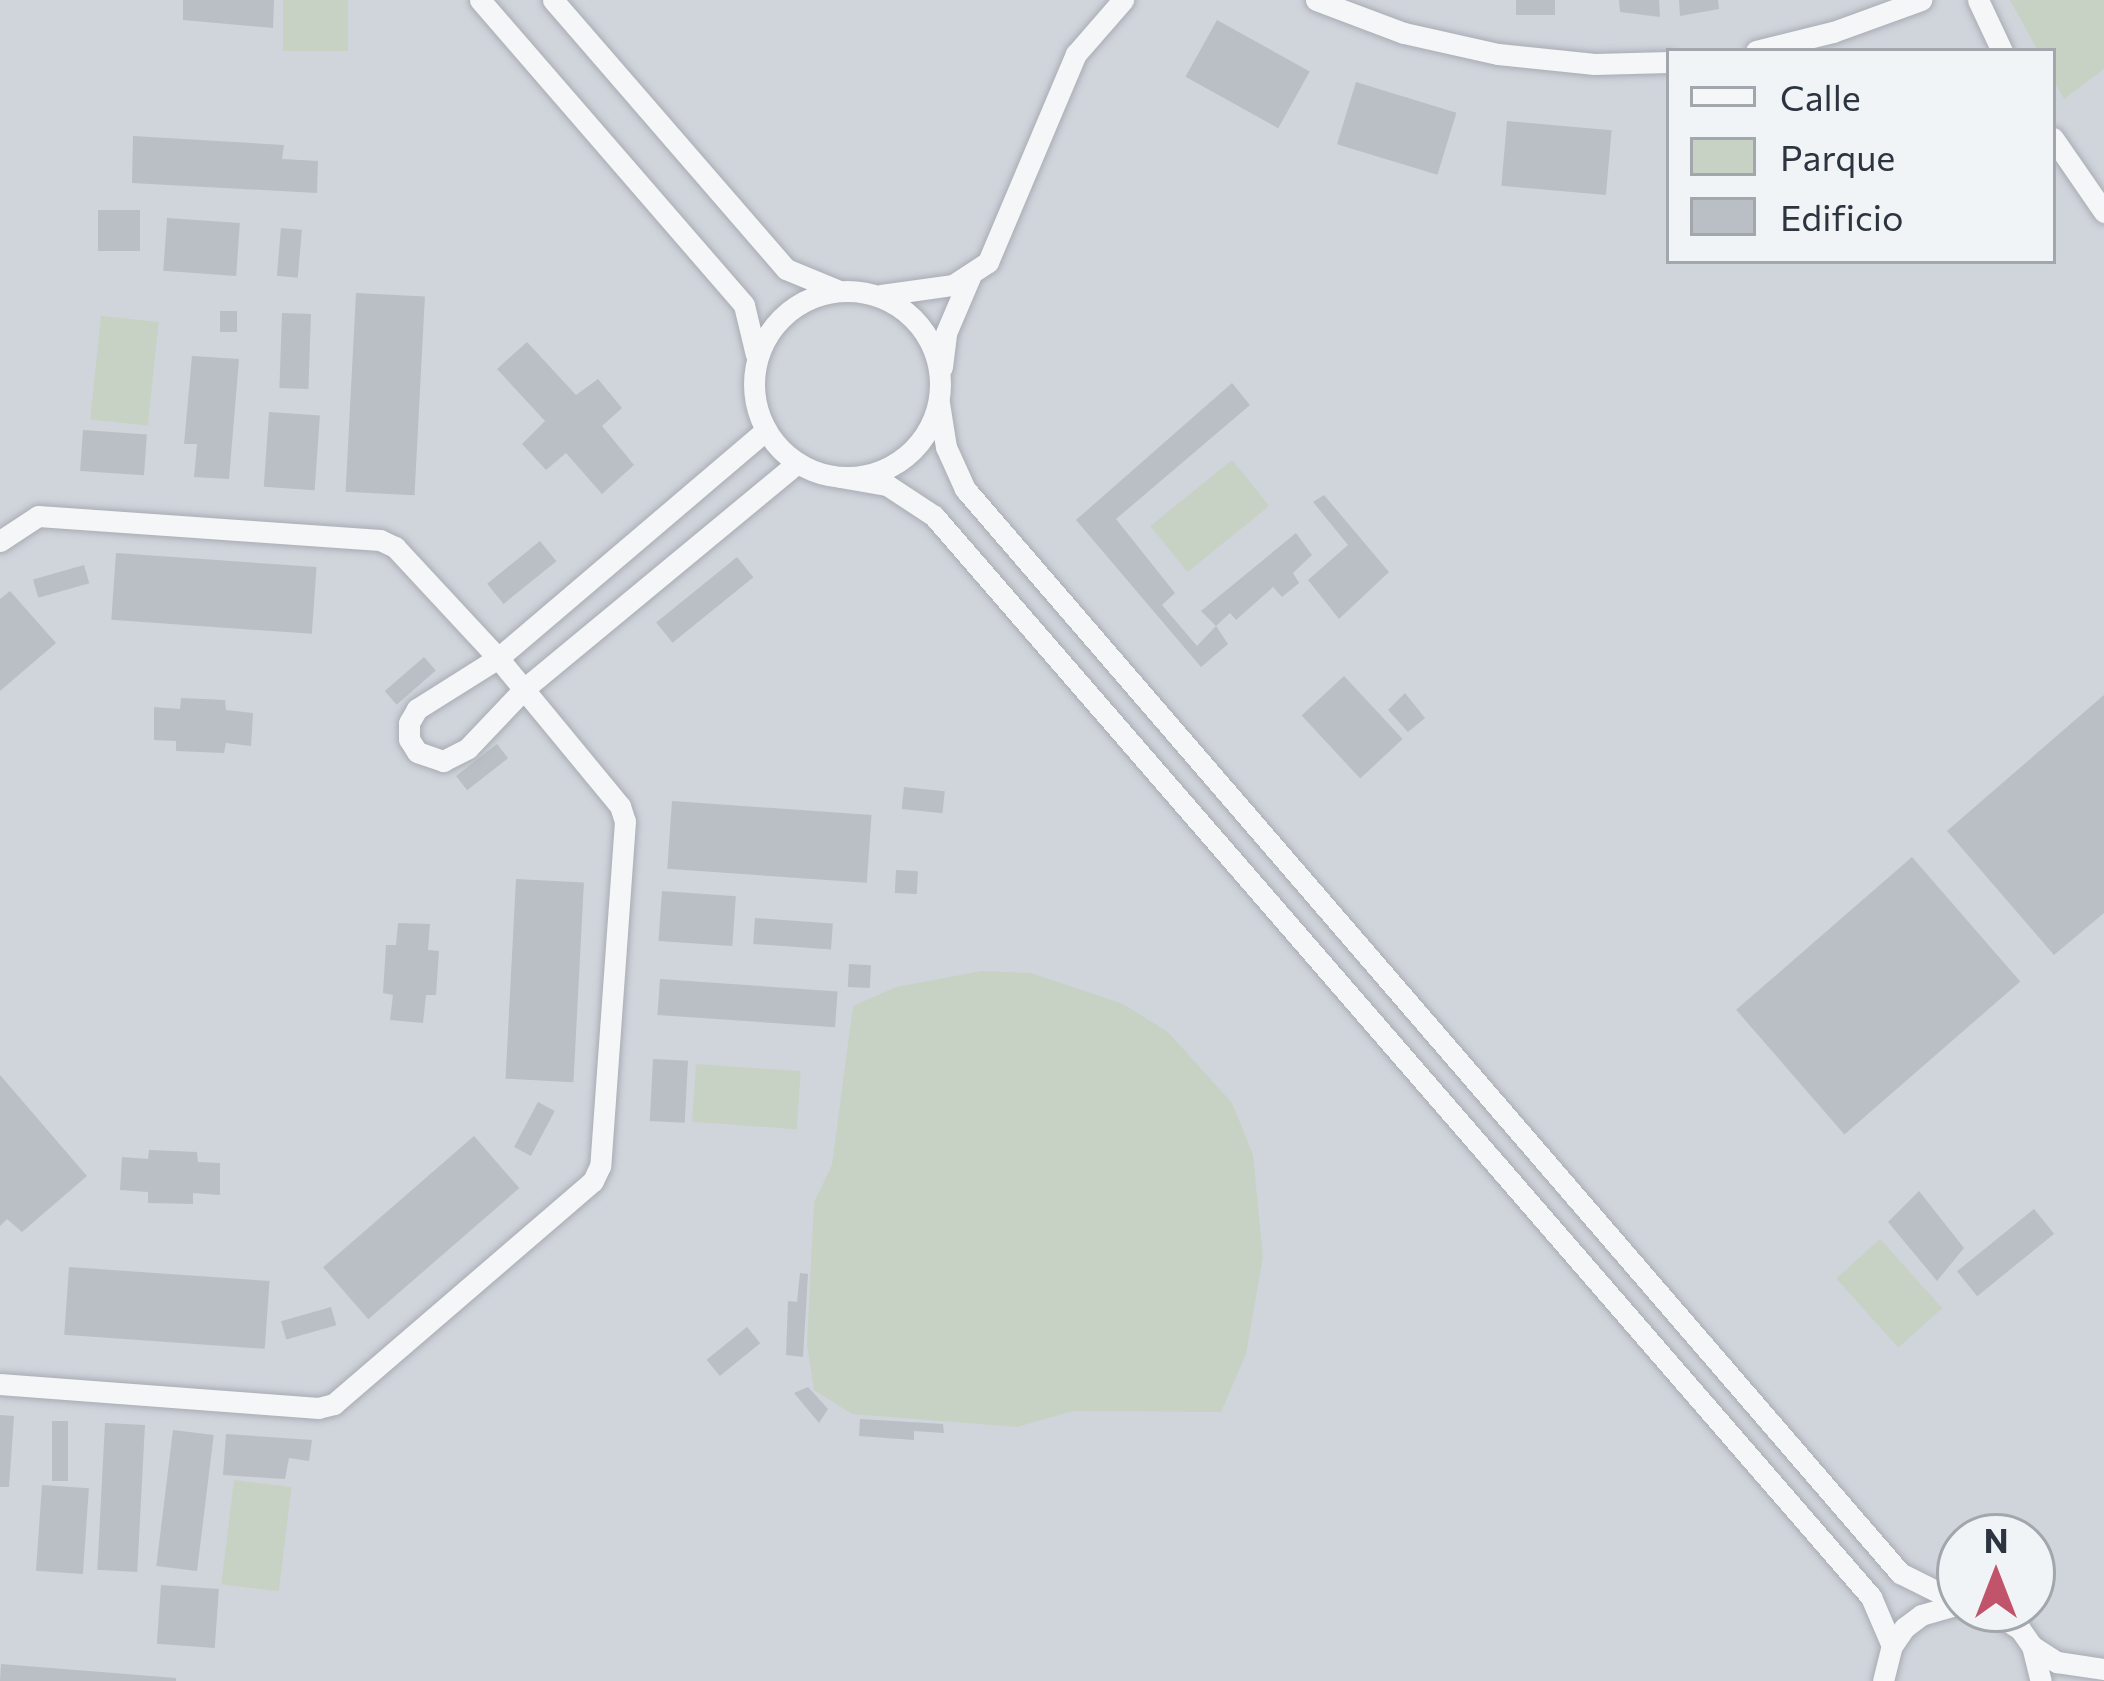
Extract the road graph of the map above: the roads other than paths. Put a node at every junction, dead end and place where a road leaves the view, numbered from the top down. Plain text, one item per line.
1 (480, 0) edge
2 (553, 0) edge
3 (1123, 0) edge
4 (1316, 0) edge
5 (1921, 0) edge
6 (1978, 0) edge
7 (1768, 48) edge
8 (2001, 48) edge
9 (1666, 62) edge
10 (2056, 142) edge
11 (2104, 212) edge
12 (970, 277) junction
13 (843, 291) junction
14 (868, 294) junction
15 (756, 363) junction
16 (940, 394) junction
17 (766, 430) junction
18 (796, 463) junction
19 (839, 477) junction
20 (0, 541) edge
21 (605, 572) junction
22 (629, 599) junction
23 (498, 658) junction
24 (524, 689) junction
25 (0, 1384) edge
26 (1936, 1591) edge
27 (1936, 1610) edge
28 (2023, 1633) edge
29 (1892, 1646) junction
30 (2032, 1646) junction
31 (2104, 1670) edge
32 (1883, 1681) edge
33 (2041, 1681) edge

1 - 15 street
2 - 13 street
3 - 12 street
4 - 9 street
5 - 7 street
6 - 8 street
10 - 11 street
12 - 14 street
12 - 16 street
13 - 14 street
13 - 15 street
14 - 16 street
15 - 17 street
16 - 19 street
16 - 26 street
17 - 18 street
17 - 21 street
18 - 19 street
18 - 22 street
19 - 29 street
20 - 23 street
21 - 22 street
21 - 23 street
22 - 24 street
23 - 24 street
23 - 24 street
24 - 25 street
27 - 29 street
28 - 30 street
29 - 32 street
30 - 31 street
30 - 33 street

